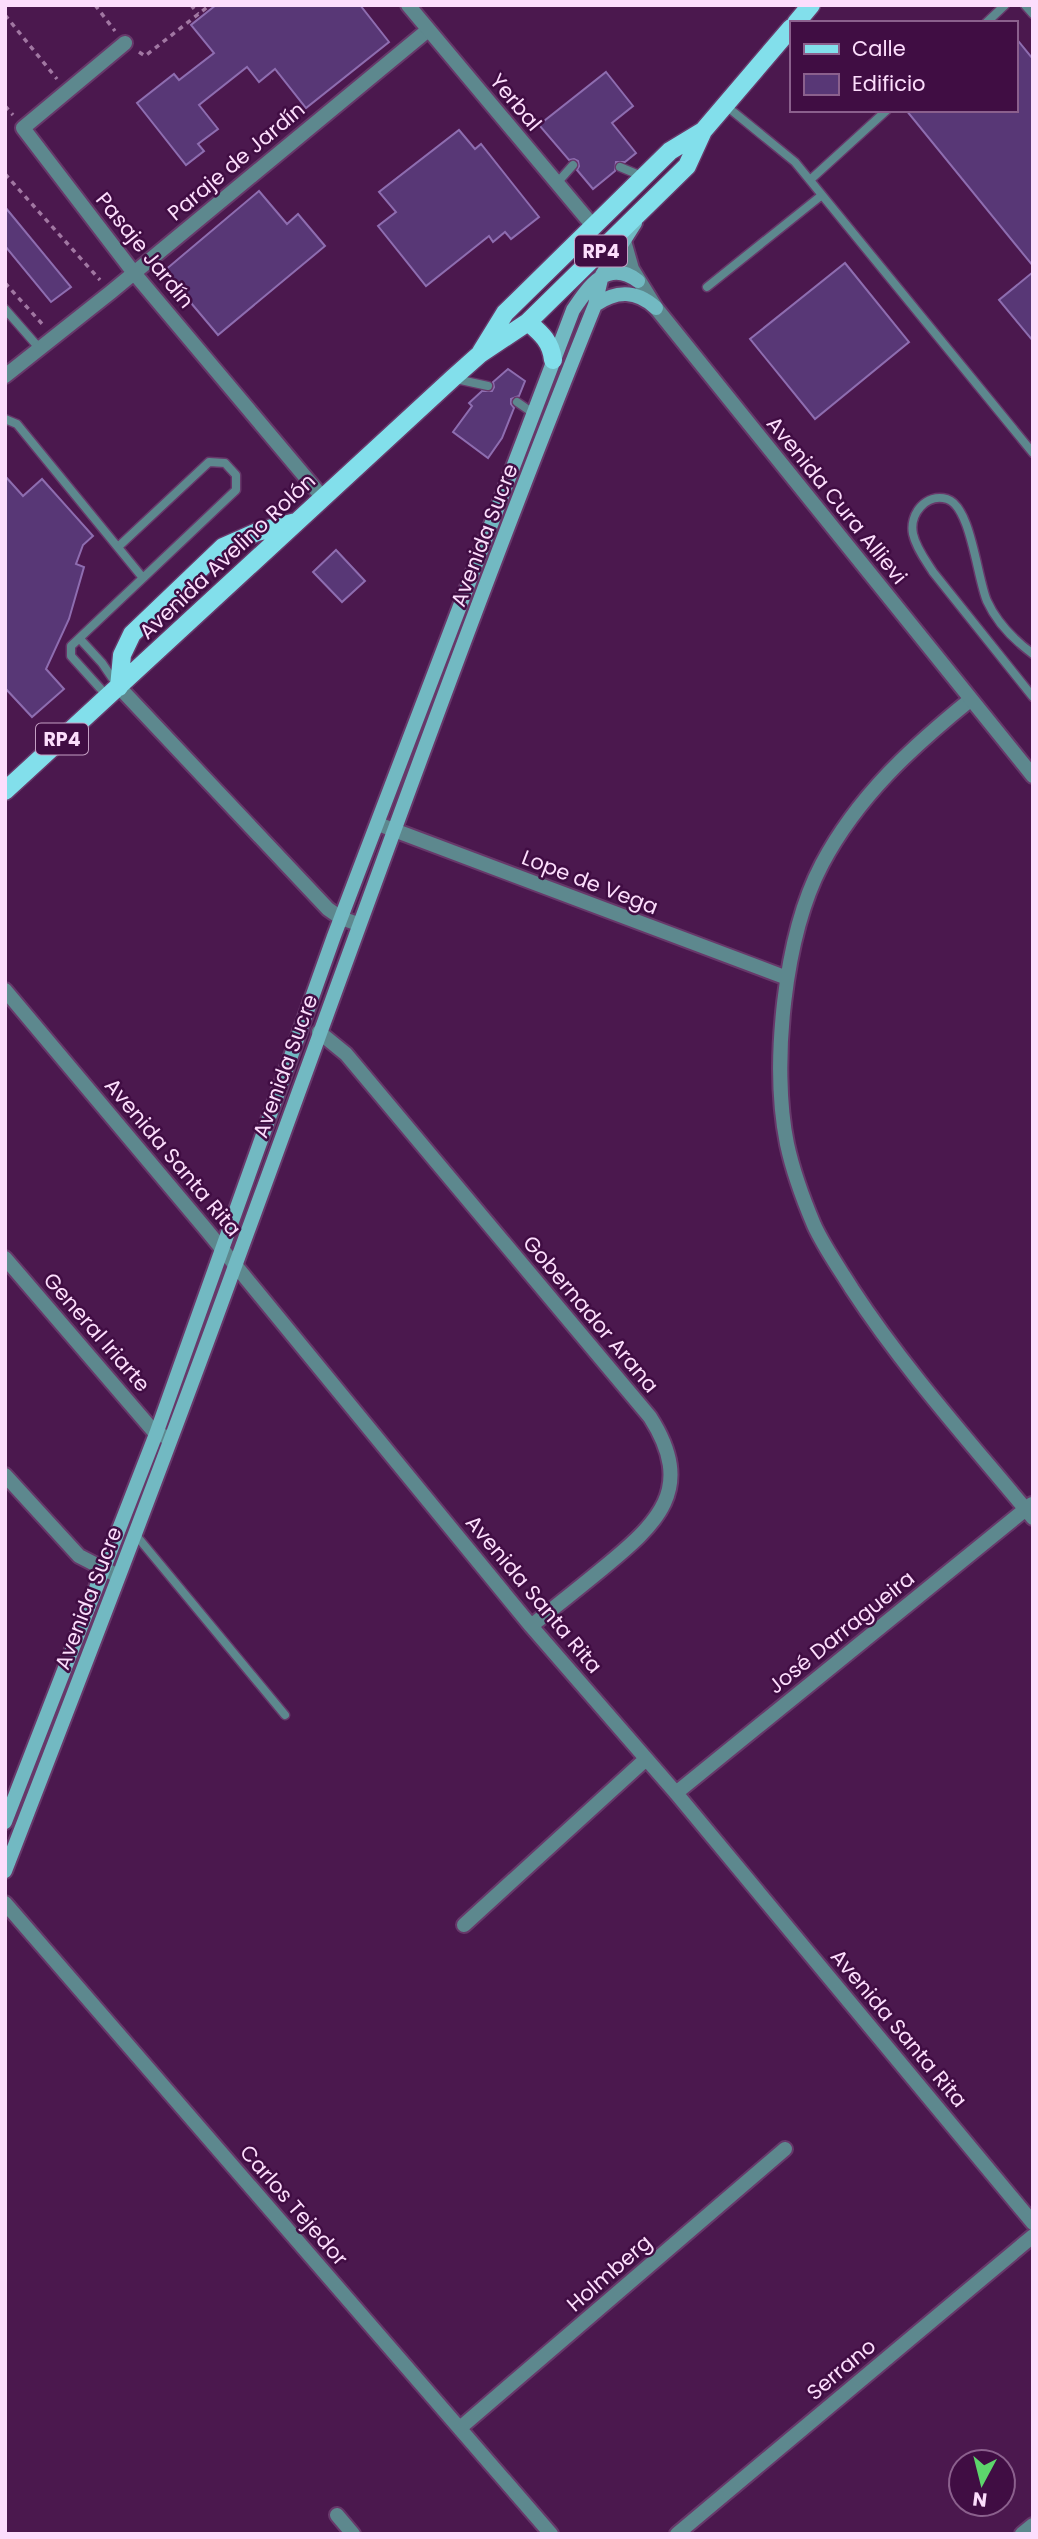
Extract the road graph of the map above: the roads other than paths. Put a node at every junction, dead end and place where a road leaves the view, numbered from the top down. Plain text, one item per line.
1 (408, 5) edge
2 (811, 5) edge
3 (1005, 5) edge
4 (1026, 5) edge
5 (1033, 15) edge
6 (798, 21) edge
7 (988, 21) edge
8 (790, 29) edge
9 (428, 30) junction
10 (125, 43) road end
11 (725, 105) junction
12 (885, 112) edge
13 (703, 131) junction
14 (573, 166) dead end
15 (620, 167) dead end
16 (644, 177) junction
17 (810, 180) junction
18 (557, 183) junction
19 (822, 195) junction
20 (641, 212) junction
21 (593, 226) junction
22 (624, 241) junction
23 (134, 273) junction
24 (602, 275) junction
25 (638, 281) junction
26 (707, 287) dead end
27 (595, 306) junction
28 (656, 308) junction
29 (5, 309) edge
30 (528, 322) junction
31 (40, 349) junction
32 (480, 354) junction
33 (553, 360) junction
34 (5, 376) edge
35 (453, 378) junction
36 (488, 386) dead end
37 (517, 402) dead end
38 (533, 413) junction
39 (5, 419) edge
40 (1033, 453) edge
41 (323, 498) junction
42 (296, 522) junction
43 (118, 547) junction
44 (143, 578) junction
45 (80, 639) junction
46 (1033, 654) edge
47 (114, 692) junction
48 (1033, 697) edge
49 (970, 700) junction
50 (1033, 776) edge
51 (8, 783) edge
52 (378, 824) junction
53 (394, 831) junction
54 (341, 918) junction
55 (358, 924) junction
56 (787, 978) junction
57 (5, 990) edge
58 (319, 1032) junction
59 (223, 1250) junction
60 (5, 1258) edge
61 (236, 1265) junction
62 (156, 1434) junction
63 (171, 1437) junction
64 (5, 1475) edge
65 (1030, 1510) edge
66 (135, 1534) junction
67 (103, 1570) junction
68 (120, 1577) junction
69 (531, 1626) junction
70 (285, 1714) dead end
71 (646, 1759) junction
72 (677, 1793) junction
73 (5, 1822) edge
74 (5, 1871) edge
75 (5, 1903) edge
76 (464, 1925) dead end
77 (785, 2149) dead end
78 (1033, 2223) edge
79 (1033, 2236) edge
80 (460, 2428) junction
81 (337, 2515) dead end
82 (1033, 2525) edge
83 (353, 2534) edge
84 (551, 2534) edge
85 (677, 2534) edge
86 (1022, 2534) edge

1 - 9 street, Yerbal
2 - 6 main road
3 - 7 lane
4 - 5 lane
8 - 11 main road, Avenida Avelino Rolón / RP4
9 - 18 street, Yerbal
9 - 23 street, Paraje de Jardín
10 - 23 street, Pasaje Jardín
11 - 13 main road, Avenida Avelino Rolón / RP4
11 - 17 lane
12 - 17 lane
13 - 16 main road, Avenida Avelino Rolón / RP4
13 - 20 main road, Avenida Avelino Rolón / RP4
14 - 18 lane
15 - 16 lane
16 - 21 main road, Avenida Avelino Rolón / RP4
17 - 19 lane
18 - 21 street, Yerbal
19 - 26 lane
19 - 40 lane
20 - 22 main road, Avenida Sucre
20 - 30 main road, Avenida Avelino Rolón / RP4
21 - 32 main road, Avenida Avelino Rolón / RP4
22 - 24 main road, Avenida Sucre
22 - 25 street, Avenida Cura Allievi
23 - 31 street, Paraje de Jardín
23 - 41 street, Pasaje Jardín
24 - 25 main road
24 - 27 main road, Avenida Sucre
24 - 33 main road, Avenida Sucre
25 - 28 street, Avenida Cura Allievi
27 - 28 main road
27 - 53 main road, Avenida Sucre
28 - 49 street, Avenida Cura Allievi
29 - 31 lane
30 - 32 main road, Avenida Avelino Rolón / RP4
30 - 33 main road
31 - 34 street, Paraje de Jardín
32 - 35 main road, Avenida Avelino Rolón / RP4
33 - 38 main road, Avenida Sucre
35 - 36 lane
35 - 41 main road, Avenida Avelino Rolón / RP4
37 - 38 lane
38 - 52 main road, Avenida Sucre
39 - 43 lane
41 - 42 main road, Avenida Avelino Rolón / RP4
42 - 47 main road, Avenida Avelino Rolón / RP4
42 - 47 main road
43 - 44 lane
43 - 44 lane
44 - 45 lane
45 - 47 lane
45 - 47 lane
46 - 48 lane
47 - 51 main road, Avenida Avelino Rolón / RP4
47 - 54 street
49 - 50 street, Avenida Cura Allievi
49 - 56 street
52 - 53 street, Lope de Vega
52 - 54 main road, Avenida Sucre
53 - 55 main road, Avenida Sucre
53 - 56 street, Lope de Vega
54 - 55 street
54 - 59 main road, Avenida Sucre
55 - 58 main road, Avenida Sucre
56 - 65 street
57 - 59 street, Avenida Santa Rita
58 - 61 main road, Avenida Sucre
58 - 69 street, Gobernador Arana
59 - 61 street, Avenida Santa Rita
59 - 62 main road, Avenida Sucre
60 - 62 street, General Iriarte
61 - 63 main road, Avenida Sucre
61 - 69 street, Avenida Santa Rita
62 - 63 street
62 - 67 main road, Avenida Sucre
63 - 66 main road, Avenida Sucre
64 - 67 street
65 - 72 street, José Darragueira
66 - 68 main road, Avenida Sucre
66 - 70 lane
67 - 68 street
67 - 73 main road, Avenida Sucre
68 - 74 main road, Avenida Sucre
69 - 71 street, Avenida Santa Rita
71 - 72 street, Avenida Santa Rita
71 - 76 street
72 - 78 street, Avenida Santa Rita
75 - 80 street, Carlos Tejedor
77 - 80 street, Holmberg
79 - 85 street, Serrano
80 - 84 street, Carlos Tejedor
81 - 83 street
82 - 86 street

